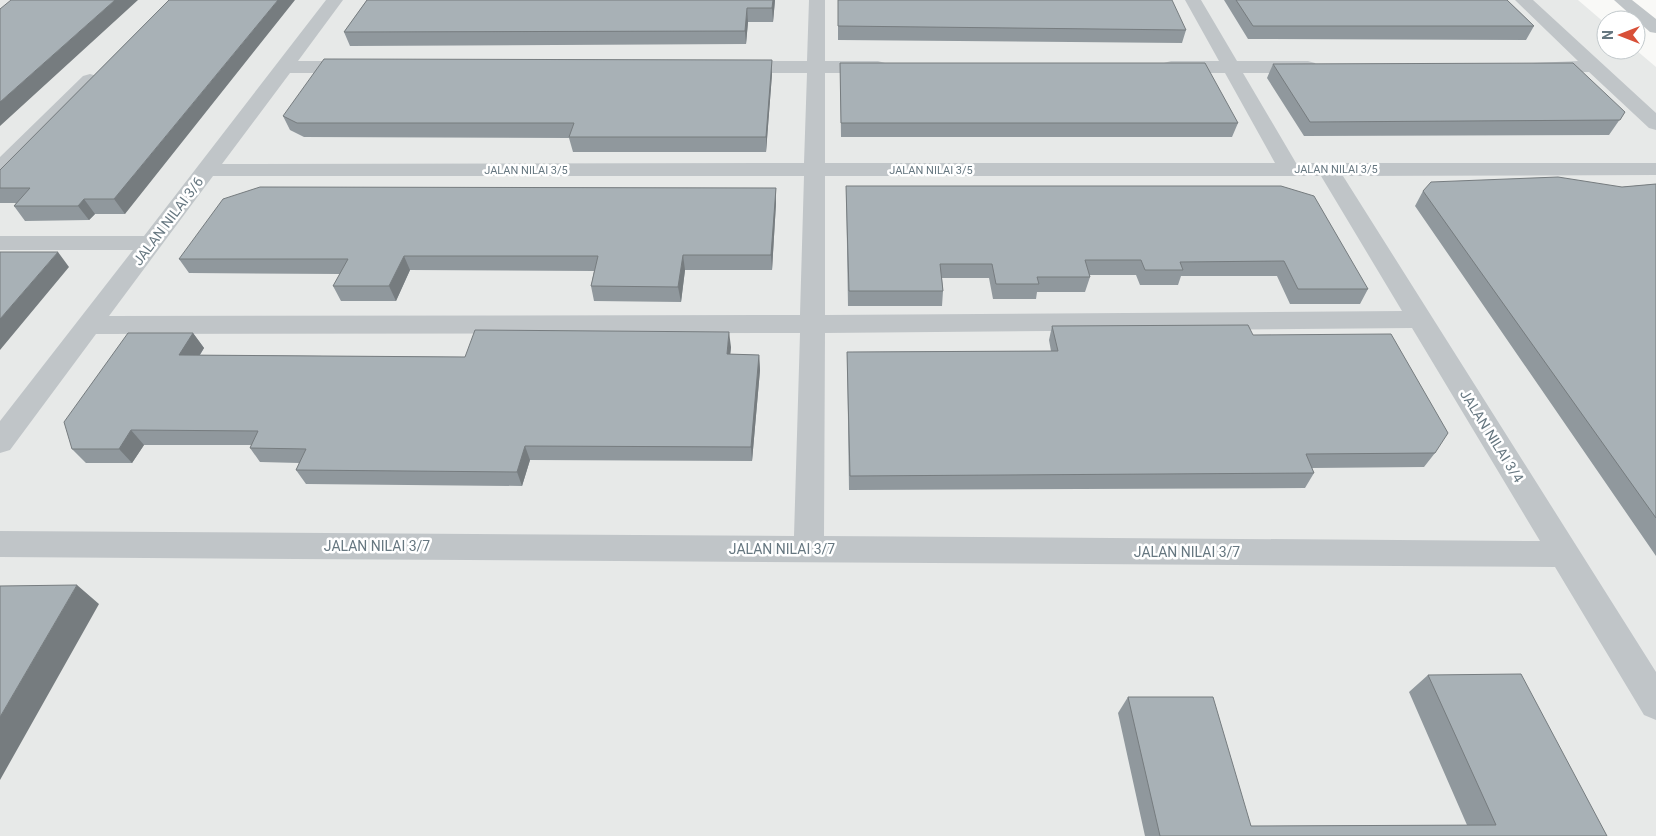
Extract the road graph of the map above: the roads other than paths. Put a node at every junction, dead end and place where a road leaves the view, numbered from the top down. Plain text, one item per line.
1 (336, 0) edge
2 (817, 0) edge
3 (1193, 0) edge
4 (1523, 0) edge
5 (1622, 0) edge
6 (1656, 28) edge
7 (1526, 66) edge
8 (1594, 66) junction
9 (284, 67) junction
10 (373, 67) edge
11 (717, 67) edge
12 (816, 67) junction
13 (895, 67) edge
14 (1152, 67) edge
15 (1231, 67) junction
16 (1329, 67) edge
17 (100, 70) edge
18 (1656, 124) edge
19 (0, 169) edge
20 (1289, 169) junction
21 (1328, 169) junction
22 (1656, 169) edge
23 (206, 170) junction
24 (814, 170) junction
25 (0, 243) edge
26 (151, 243) junction
27 (1420, 319) junction
28 (812, 324) junction
29 (89, 325) junction
30 (0, 442) edge
31 (0, 544) edge
32 (809, 549) junction
33 (1565, 554) junction
34 (1656, 703) edge

1 - 9 street, JALAN NILAI 3/6
2 - 12 street
3 - 15 street
4 - 8 street
5 - 6 street
7 - 8 street
8 - 18 street
9 - 10 street
9 - 23 street, JALAN NILAI 3/6
11 - 12 street
12 - 13 street
12 - 24 street
14 - 15 street
15 - 16 street
15 - 20 street
17 - 19 street
20 - 21 street, JALAN NILAI 3/5
20 - 24 street, JALAN NILAI 3/5
21 - 22 street, JALAN NILAI 3/5
21 - 27 street, JALAN NILAI 3/4
23 - 24 street, JALAN NILAI 3/5
23 - 26 street, JALAN NILAI 3/6
24 - 28 street
25 - 26 street
26 - 29 street, JALAN NILAI 3/6
27 - 28 street
27 - 33 street, JALAN NILAI 3/4
28 - 29 street
28 - 32 street
29 - 30 street, JALAN NILAI 3/6
31 - 32 street, JALAN NILAI 3/7
32 - 33 street, JALAN NILAI 3/7
33 - 34 street, JALAN NILAI 3/4

